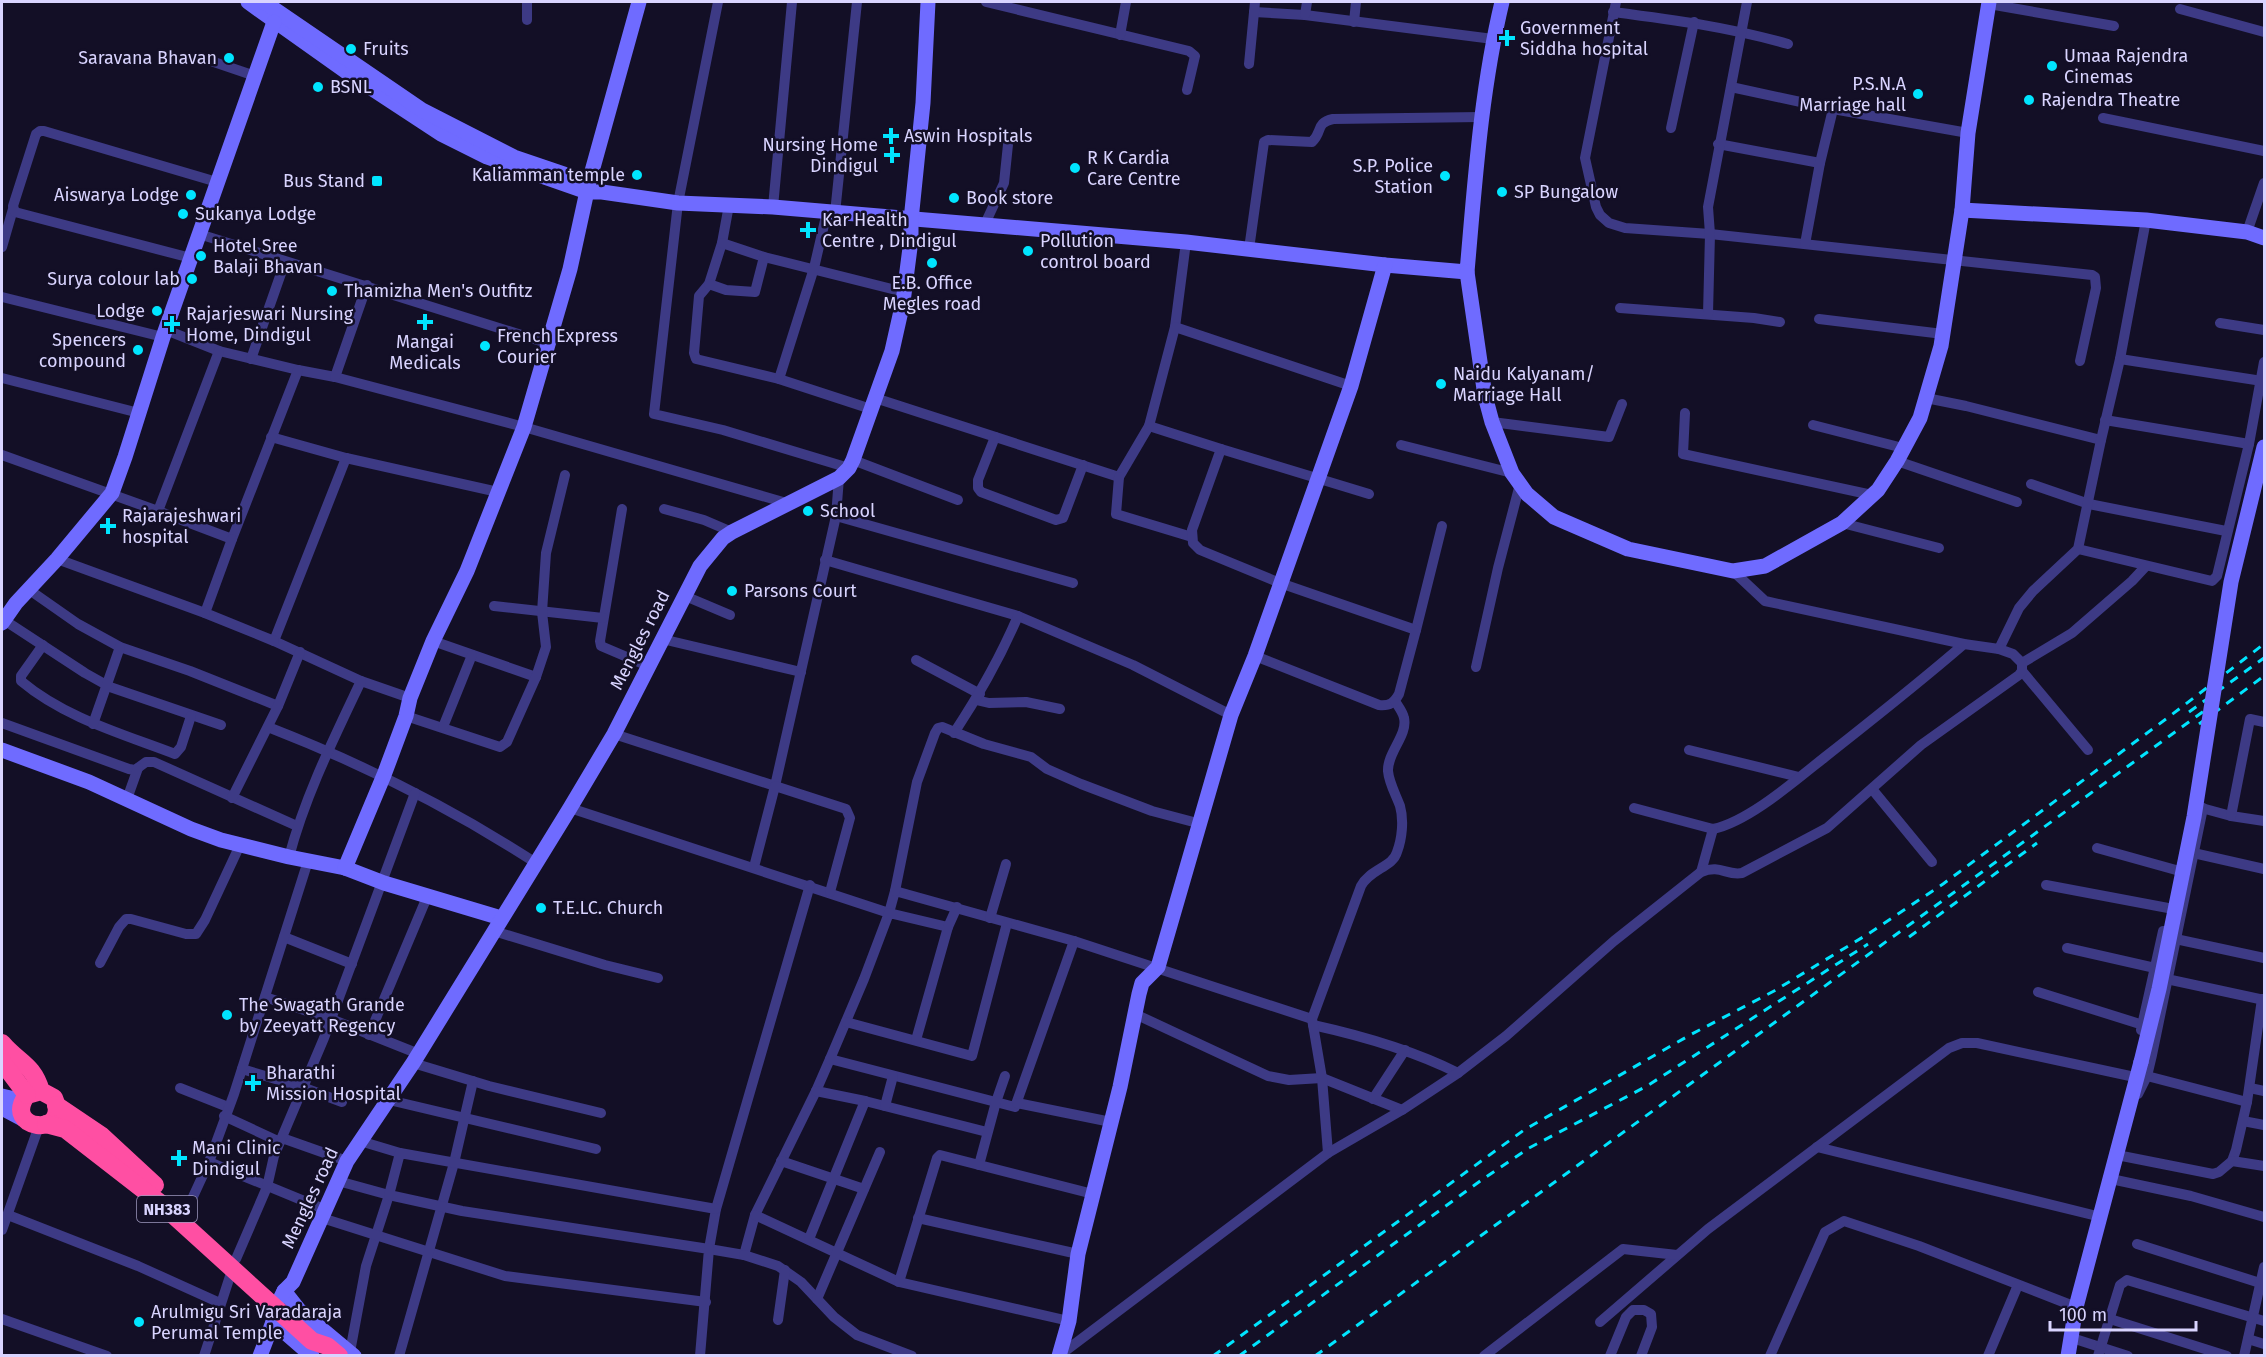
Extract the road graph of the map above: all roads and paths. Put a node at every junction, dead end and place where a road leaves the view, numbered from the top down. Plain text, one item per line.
1 (248, 2) edge
2 (263, 2) edge
3 (527, 2) edge
4 (639, 2) edge
5 (718, 2) edge
6 (792, 2) edge
7 (857, 2) edge
8 (928, 2) edge
9 (986, 2) edge
10 (1126, 2) edge
11 (1307, 2) edge
12 (1356, 2) edge
13 (1502, 2) edge
14 (1747, 2) edge
15 (1989, 3) edge
16 (1254, 7) edge
17 (1614, 7) edge
18 (2180, 9) dead end
19 (1305, 15) junction
20 (527, 20) dead end
21 (274, 22) junction
22 (1354, 22) junction
23 (1694, 22) junction
24 (2114, 26) dead end
25 (1740, 30) junction
26 (2265, 32) edge
27 (1120, 35) junction
28 (1493, 39) junction
29 (1788, 44) dead end
30 (208, 60) dead end
31 (1249, 64) dead end
32 (255, 76) junction
33 (1731, 87) junction
34 (1187, 90) dead end
35 (386, 92) junction
36 (1833, 110) junction
37 (1481, 117) junction
38 (2103, 118) dead end
39 (1671, 128) dead end
40 (1968, 133) junction
41 (1009, 135) dead end
42 (1718, 144) junction
43 (2265, 151) edge
44 (1820, 163) junction
45 (217, 182) junction
46 (2265, 183) edge
47 (593, 188) junction
48 (678, 203) junction
49 (729, 206) junction
50 (773, 207) junction
51 (13, 209) junction
52 (1962, 210) junction
53 (831, 213) junction
54 (911, 220) junction
55 (2146, 220) junction
56 (984, 226) junction
57 (2247, 232) junction
58 (199, 234) junction
59 (1710, 234) junction
60 (2265, 238) edge
61 (1186, 242) junction
62 (722, 243) junction
63 (1805, 244) junction
64 (2, 247) edge
65 (1249, 249) junction
66 (764, 257) junction
67 (191, 258) junction
68 (1954, 260) junction
69 (285, 262) junction
70 (1384, 265) junction
71 (814, 268) junction
72 (1467, 272) junction
73 (709, 284) junction
74 (367, 285) junction
75 (904, 292) junction
76 (2, 297) edge
77 (1620, 308) dead end
78 (1708, 314) junction
79 (1819, 320) dead end
80 (1780, 322) dead end
81 (2220, 323) dead end
82 (1174, 327) junction
83 (2265, 330) edge
84 (165, 333) junction
85 (1943, 334) junction
86 (550, 344) junction
87 (219, 351) junction
88 (251, 359) junction
89 (2120, 359) junction
90 (2080, 361) dead end
91 (2265, 362) edge
92 (298, 370) junction
93 (335, 376) junction
94 (2, 378) edge
95 (779, 379) junction
96 (2262, 381) junction
97 (1351, 386) junction
98 (1926, 398) junction
99 (873, 403) junction
100 (1622, 404) dead end
101 (140, 413) junction
102 (1685, 413) dead end
103 (2105, 420) junction
104 (1491, 422) junction
105 (1813, 425) dead end
106 (1149, 426) junction
107 (524, 427) junction
108 (271, 437) junction
109 (995, 437) junction
110 (2101, 440) junction
111 (2249, 444) junction
112 (1401, 445) dead end
113 (2265, 447) edge
114 (1221, 450) junction
115 (2, 455) edge
116 (1900, 455) junction
117 (346, 458) junction
118 (1083, 465) junction
119 (847, 469) junction
120 (565, 475) dead end
121 (1119, 477) junction
122 (1516, 479) junction
123 (1318, 480) junction
124 (2031, 484) dead end
125 (498, 492) junction
126 (112, 493) junction
127 (1369, 494) dead end
128 (1872, 495) junction
129 (958, 500) dead end
130 (2017, 502) dead end
131 (790, 504) junction
132 (2089, 504) junction
133 (664, 508) dead end
134 (622, 509) dead end
135 (158, 511) junction
136 (836, 516) junction
137 (1842, 523) junction
138 (1442, 526) dead end
139 (2226, 531) junction
140 (732, 532) junction
141 (1192, 537) junction
142 (232, 539) junction
143 (1940, 548) dead end
144 (2078, 549) junction
145 (57, 559) junction
146 (825, 560) junction
147 (2146, 566) junction
148 (1733, 571) junction
149 (1073, 583) dead end
150 (1280, 583) junction
151 (28, 589) junction
152 (685, 596) junction
153 (495, 606) dead end
154 (542, 612) junction
155 (205, 613) junction
156 (730, 615) dead end
157 (1018, 616) junction
158 (603, 618) junction
159 (3, 622) edge
160 (1416, 630) junction
161 (662, 639) junction
162 (274, 641) junction
163 (433, 641) junction
164 (1964, 644) junction
165 (43, 645) junction
166 (120, 647) junction
167 (1999, 649) junction
168 (300, 652) junction
169 (472, 655) junction
170 (1255, 656) junction
171 (916, 660) dead end
172 (648, 666) junction
173 (1476, 667) dead end
174 (2022, 667) junction
175 (801, 672) junction
176 (536, 677) junction
177 (361, 681) junction
178 (108, 685) junction
179 (978, 697) junction
180 (410, 698) junction
181 (1395, 701) junction
182 (278, 706) junction
183 (1060, 709) dead end
184 (1231, 715) junction
185 (191, 716) junction
186 (406, 716) junction
187 (2265, 722) edge
188 (2, 723) edge
189 (93, 724) junction
190 (221, 725) dead end
191 (268, 727) junction
192 (443, 727) junction
193 (954, 733) junction
194 (614, 734) junction
195 (2, 750) edge
196 (329, 750) junction
197 (1689, 750) dead end
198 (2088, 750) dead end
199 (2199, 757) dead end
200 (138, 768) junction
201 (384, 775) junction
202 (1799, 777) junction
203 (775, 786) junction
204 (1872, 789) junction
205 (415, 793) junction
206 (232, 798) junction
207 (127, 799) junction
208 (2192, 805) junction
209 (570, 808) junction
210 (1634, 808) dead end
211 (2203, 808) junction
212 (2231, 816) junction
213 (2264, 818) edge
214 (1201, 824) junction
215 (297, 826) junction
216 (1713, 829) junction
217 (240, 844) junction
218 (2097, 848) dead end
219 (2180, 850) junction
220 (2195, 853) junction
221 (289, 857) junction
222 (308, 861) junction
223 (1932, 862) dead end
224 (536, 863) junction
225 (1006, 864) dead end
226 (754, 867) junction
227 (345, 868) junction
228 (2265, 869) edge
229 (2176, 870) junction
230 (1701, 872) junction
231 (384, 883) junction
232 (810, 885) junction
233 (2046, 885) dead end
234 (895, 891) junction
235 (830, 892) junction
236 (428, 897) junction
237 (957, 907) junction
238 (2168, 908) junction
239 (890, 913) junction
240 (990, 918) junction
241 (1007, 923) junction
242 (497, 924) junction
243 (948, 927) junction
244 (2162, 936) junction
245 (284, 937) junction
246 (2177, 939) junction
247 (1074, 941) junction
248 (2067, 948) dead end
249 (2265, 958) edge
250 (100, 963) dead end
251 (352, 963) junction
252 (1158, 967) junction
253 (2154, 972) junction
254 (658, 978) dead end
255 (2169, 980) junction
256 (2038, 992) dead end
257 (265, 997) junction
258 (2263, 999) edge
259 (1135, 1014) junction
260 (331, 1019) junction
261 (846, 1022) junction
262 (1313, 1022) junction
263 (2143, 1025) junction
264 (369, 1035) junction
265 (916, 1040) junction
266 (2, 1043) edge
267 (1405, 1050) junction
268 (416, 1059) junction
269 (830, 1059) junction
270 (2, 1062) edge
271 (242, 1069) junction
272 (2144, 1069) junction
273 (1458, 1074) junction
274 (893, 1076) junction
275 (1005, 1076) dead end
276 (2130, 1076) junction
277 (1322, 1078) junction
278 (473, 1081) junction
279 (302, 1087) junction
280 (180, 1088) dead end
281 (2250, 1088) junction
282 (816, 1090) junction
283 (2265, 1091) edge
284 (2, 1096) edge
285 (31, 1096) junction
286 (1373, 1099) junction
287 (389, 1100) junction
288 (865, 1101) junction
289 (342, 1102) dead end
290 (996, 1102) junction
291 (2247, 1102) junction
292 (1017, 1103) junction
293 (56, 1105) junction
294 (885, 1106) junction
295 (2, 1108) edge
296 (1402, 1110) junction
297 (226, 1112) junction
298 (601, 1113) dead end
299 (2128, 1116) junction
300 (465, 1118) junction
301 (2243, 1121) junction
302 (1111, 1122) junction
303 (38, 1124) junction
304 (2265, 1125) edge
305 (987, 1132) junction
306 (281, 1140) junction
307 (360, 1141) junction
308 (1816, 1147) junction
309 (596, 1149) dead end
310 (880, 1152) dead end
311 (400, 1153) junction
312 (1328, 1153) junction
313 (2117, 1155) junction
314 (347, 1161) junction
315 (781, 1161) junction
316 (2232, 1161) junction
317 (209, 1162) junction
318 (454, 1163) junction
319 (979, 1165) junction
320 (2265, 1166) edge
321 (834, 1178) junction
322 (2111, 1179) junction
323 (338, 1181) junction
324 (267, 1187) junction
325 (864, 1189) junction
326 (1093, 1194) junction
327 (389, 1195) junction
328 (441, 1206) junction
329 (716, 1209) junction
330 (186, 1212) junction
331 (324, 1214) junction
332 (8, 1215) junction
333 (755, 1215) junction
334 (2101, 1217) junction
335 (2265, 1217) edge
336 (918, 1218) junction
337 (2, 1230) edge
338 (374, 1236) junction
339 (809, 1239) junction
340 (2137, 1244) dead end
341 (709, 1249) junction
342 (838, 1252) junction
343 (429, 1253) junction
344 (1078, 1254) junction
345 (744, 1255) junction
346 (1677, 1255) junction
347 (234, 1264) junction
348 (2265, 1267) edge
349 (784, 1270) junction
350 (899, 1282) junction
351 (2260, 1283) junction
352 (2018, 1285) junction
353 (817, 1299) junction
354 (706, 1302) junction
355 (220, 1303) junction
356 (2260, 1303) edge
357 (279, 1305) junction
358 (2076, 1307) junction
359 (2, 1319) edge
360 (2110, 1319) junction
361 (2259, 1319) edge
362 (778, 1320) dead end
363 (1069, 1321) junction
364 (1600, 1322) dead end
365 (2072, 1338) junction
366 (2248, 1339) junction
367 (2265, 1344) edge
368 (2100, 1351) edge
369 (336, 1353) edge
370 (107, 1356) edge
371 (204, 1356) edge
372 (260, 1356) edge
373 (399, 1356) edge
374 (700, 1356) edge
375 (912, 1356) edge
376 (1059, 1356) edge
377 (1484, 1356) edge
378 (1610, 1356) edge
379 (1641, 1356) edge
380 (1770, 1356) edge
381 (1988, 1356) edge
382 (2068, 1356) edge
383 (2128, 1356) edge
384 (2227, 1356) edge
385 (2244, 1356) edge

1 - 21 street
2 - 35 street
3 - 20 street
4 - 47 street
5 - 48 street
6 - 50 street
7 - 53 street
8 - 54 street
9 - 27 street
10 - 27 street
11 - 19 street
12 - 22 street
13 - 28 street
14 - 25 street
15 - 24 street
15 - 40 street
16 - 19 street
16 - 31 street
17 - 23 street
17 - 59 street
18 - 26 street
19 - 22 street
21 - 32 street
21 - 35 street
22 - 28 street
23 - 25 street
23 - 39 street
25 - 29 street
25 - 33 street
27 - 34 street
28 - 37 street
30 - 32 street
32 - 45 street
33 - 36 street
33 - 42 street
35 - 47 street
36 - 40 street
36 - 44 street
37 - 65 street
37 - 72 street
38 - 43 street
40 - 52 street
41 - 56 street
42 - 44 street
42 - 59 street
44 - 63 street
45 - 51 street
45 - 58 street
46 - 57 street
47 - 48 street
47 - 86 street
48 - 49 street
48 - 119 street
49 - 50 street
49 - 62 street
50 - 53 street
51 - 64 street
51 - 67 street
52 - 55 street
52 - 68 street
53 - 54 street
53 - 71 street
54 - 56 street
54 - 75 street
55 - 57 street
55 - 89 street
56 - 61 street
57 - 60 street
58 - 67 street
58 - 69 street
59 - 63 street
59 - 78 street
61 - 65 street
61 - 82 street
62 - 66 street
62 - 73 street
63 - 68 street
65 - 70 street
66 - 71 street
66 - 73 street
67 - 84 street
68 - 85 street
68 - 90 street
69 - 74 street
69 - 88 street
70 - 72 street
70 - 97 street
71 - 75 street
71 - 95 street
72 - 104 street
73 - 95 street
74 - 86 street
74 - 93 street
75 - 99 street
76 - 84 street
77 - 78 street
78 - 80 street
79 - 85 street
81 - 83 street
82 - 97 street
82 - 106 street
84 - 87 street
84 - 101 street
85 - 98 street
86 - 107 street
87 - 88 street
87 - 135 street
88 - 92 street
89 - 96 street
89 - 103 street
91 - 96 street
92 - 93 street
92 - 108 street
93 - 107 street
94 - 101 street
95 - 99 street
96 - 111 street
97 - 123 street
98 - 110 street
98 - 116 street
99 - 109 street
99 - 119 street
100 - 104 street
101 - 126 street
102 - 128 street
103 - 110 street
103 - 111 street
104 - 122 street
105 - 116 street
106 - 114 street
106 - 121 street
107 - 125 street
107 - 131 street
108 - 117 street
108 - 142 street
109 - 118 street
109 - 118 street
110 - 132 street
111 - 139 street
112 - 122 street
113 - 272 street, bridge
114 - 123 street
114 - 141 street
115 - 126 street
116 - 128 street
116 - 130 street
117 - 125 street
117 - 162 street
118 - 121 street
119 - 129 street
119 - 131 street, Mengles road
119 - 136 street
120 - 154 street
121 - 141 street
122 - 148 street
122 - 173 street
123 - 127 street
123 - 150 street
124 - 132 street
125 - 163 street
126 - 135 street
126 - 145 street
128 - 137 street
131 - 140 street, Mengles road
132 - 139 street
132 - 144 street
133 - 140 street
134 - 158 street
135 - 142 street
136 - 146 street
136 - 149 street
137 - 143 street
137 - 148 street
138 - 160 street
139 - 147 street
140 - 152 street, Mengles road
141 - 150 street
142 - 155 street
144 - 147 street
144 - 167 street
145 - 151 street
145 - 155 street
146 - 157 street
146 - 175 street
147 - 174 street
148 - 164 street
150 - 160 street
150 - 170 street
151 - 159 street
151 - 166 street
152 - 156 street
152 - 161 street, Mengles road
153 - 154 street
154 - 158 street
154 - 176 street
155 - 162 street
157 - 179 street
157 - 184 street
158 - 172 street
159 - 165 street
160 - 181 street
161 - 172 street, Mengles road
161 - 175 street
162 - 168 street
163 - 169 street
163 - 180 street
164 - 167 street
164 - 202 street
165 - 178 street
165 - 189 street
166 - 178 street
166 - 182 street
167 - 174 street
168 - 177 street
168 - 182 street
169 - 176 street
169 - 192 street
170 - 181 street
170 - 184 street
171 - 179 street
172 - 194 street, Mengles road
174 - 198 street
174 - 204 street
175 - 203 street
176 - 192 street
177 - 180 street
177 - 196 street
178 - 185 street
178 - 189 street
179 - 183 street
179 - 193 street
180 - 186 street
181 - 262 street
182 - 191 street
184 - 214 street
185 - 189 street
185 - 190 street
186 - 192 street
186 - 201 street
187 - 212 street
188 - 200 street
191 - 196 street
191 - 206 street
193 - 214 street
193 - 234 street
194 - 203 street
194 - 209 street, Mengles road
195 - 207 street
196 - 201 street
196 - 215 street
197 - 202 street
199 - 208 street
200 - 206 street
200 - 207 street
201 - 205 street
201 - 227 street
202 - 216 street
203 - 226 street
203 - 235 street
204 - 223 street
204 - 230 street
205 - 224 street
205 - 231 street
206 - 215 street
207 - 217 street
208 - 211 street
208 - 219 street
209 - 224 street, Mengles road
209 - 226 street
210 - 216 street
211 - 212 street
211 - 220 street
212 - 213 street
214 - 252 street
215 - 221 street
216 - 230 street
217 - 221 street
217 - 250 street
218 - 229 street
219 - 220 street
219 - 229 street
220 - 228 street
220 - 246 street
221 - 222 street
222 - 227 street
222 - 245 street
224 - 242 street, Mengles road
225 - 240 street
226 - 232 street
227 - 231 street
229 - 238 street
230 - 273 street
231 - 236 street
231 - 251 street
232 - 235 street
232 - 329 street
233 - 238 street
234 - 237 street
234 - 239 street
235 - 239 street
236 - 242 street
236 - 264 street
237 - 240 street
237 - 243 street
238 - 244 street
239 - 243 street
239 - 261 street
240 - 241 street
241 - 247 street
241 - 265 street
242 - 254 street
242 - 268 street, Mengles road
243 - 265 street
244 - 246 street
244 - 253 street
245 - 251 street
245 - 257 street
246 - 249 street
246 - 255 street
247 - 252 street
247 - 292 street
248 - 253 street
251 - 260 street
252 - 259 street
252 - 262 street
253 - 255 street
253 - 263 street
255 - 258 street
255 - 272 street
256 - 263 street
257 - 260 street
257 - 271 street
258 - 281 street
259 - 277 street
259 - 302 street
260 - 264 street
260 - 279 street
261 - 265 street
261 - 269 street
262 - 267 street
262 - 277 street
263 - 276 street
264 - 268 street
266 - 285 highway, NH383
267 - 273 street
267 - 286 street
268 - 278 street
268 - 287 street, Mengles road
269 - 274 street
269 - 282 street
270 - 285 highway, NH383
271 - 279 street
271 - 297 street
272 - 291 street
272 - 299 street
273 - 296 street
274 - 290 street
274 - 294 street
275 - 290 street
276 - 299 street
276 - 308 street
277 - 286 street
277 - 312 street
278 - 298 street
278 - 300 street
279 - 289 street
279 - 306 street
280 - 297 street
281 - 283 street
281 - 291 street
282 - 288 street
282 - 315 street
284 - 285 street
285 - 293 highway, NH383
285 - 303 highway, NH383
286 - 296 street
287 - 300 street
287 - 307 street, Mengles road
288 - 294 street
288 - 321 street
290 - 292 street
290 - 305 street
291 - 301 street
292 - 302 street
293 - 303 highway
293 - 330 highway, NH383
294 - 305 street
295 - 303 street
296 - 312 street
297 - 306 street
297 - 317 street
299 - 313 street
300 - 309 street
300 - 318 street
301 - 304 street
301 - 316 street
302 - 326 street
303 - 332 street
303 - 347 highway, NH383
305 - 319 street
306 - 314 street
306 - 324 street
307 - 311 street
307 - 314 street, Mengles road
308 - 334 street
308 - 346 street
310 - 325 street
311 - 318 street
311 - 327 street
312 - 376 street
313 - 316 street
313 - 322 street
314 - 323 street, Mengles road
315 - 321 street
315 - 333 street
316 - 320 street
317 - 324 street
317 - 330 street
318 - 328 street
318 - 329 street
319 - 326 street
319 - 336 street
321 - 325 street
321 - 339 street
322 - 334 street
322 - 335 street
323 - 327 street
323 - 331 street, Mengles road
324 - 331 street
324 - 347 street
325 - 342 street
326 - 344 street
327 - 328 street
327 - 338 street
328 - 341 street
328 - 343 street
329 - 341 street
330 - 347 highway, NH383
331 - 338 street
331 - 357 street, Mengles road
332 - 337 street
332 - 355 street
333 - 339 street
333 - 345 street
334 - 358 street
336 - 344 street
336 - 350 street
338 - 343 street
338 - 369 street
339 - 342 street
340 - 351 street
341 - 345 street
341 - 354 street
342 - 350 street
342 - 353 street
343 - 354 street
343 - 373 street
344 - 363 street
345 - 349 street
346 - 364 street
346 - 377 street
347 - 355 street
347 - 357 highway, NH383
348 - 351 street
349 - 353 street
349 - 362 street
350 - 363 street
351 - 356 street
352 - 358 street
352 - 380 street
352 - 381 street
353 - 375 street
354 - 374 street
355 - 371 street
356 - 361 street
357 - 369 highway
357 - 372 street, Mengles road
358 - 365 street
359 - 370 street
360 - 361 street
360 - 368 street
360 - 384 street
361 - 366 street
363 - 376 street
365 - 368 street
365 - 382 street
366 - 367 street
366 - 385 street
368 - 383 street
378 - 379 street

